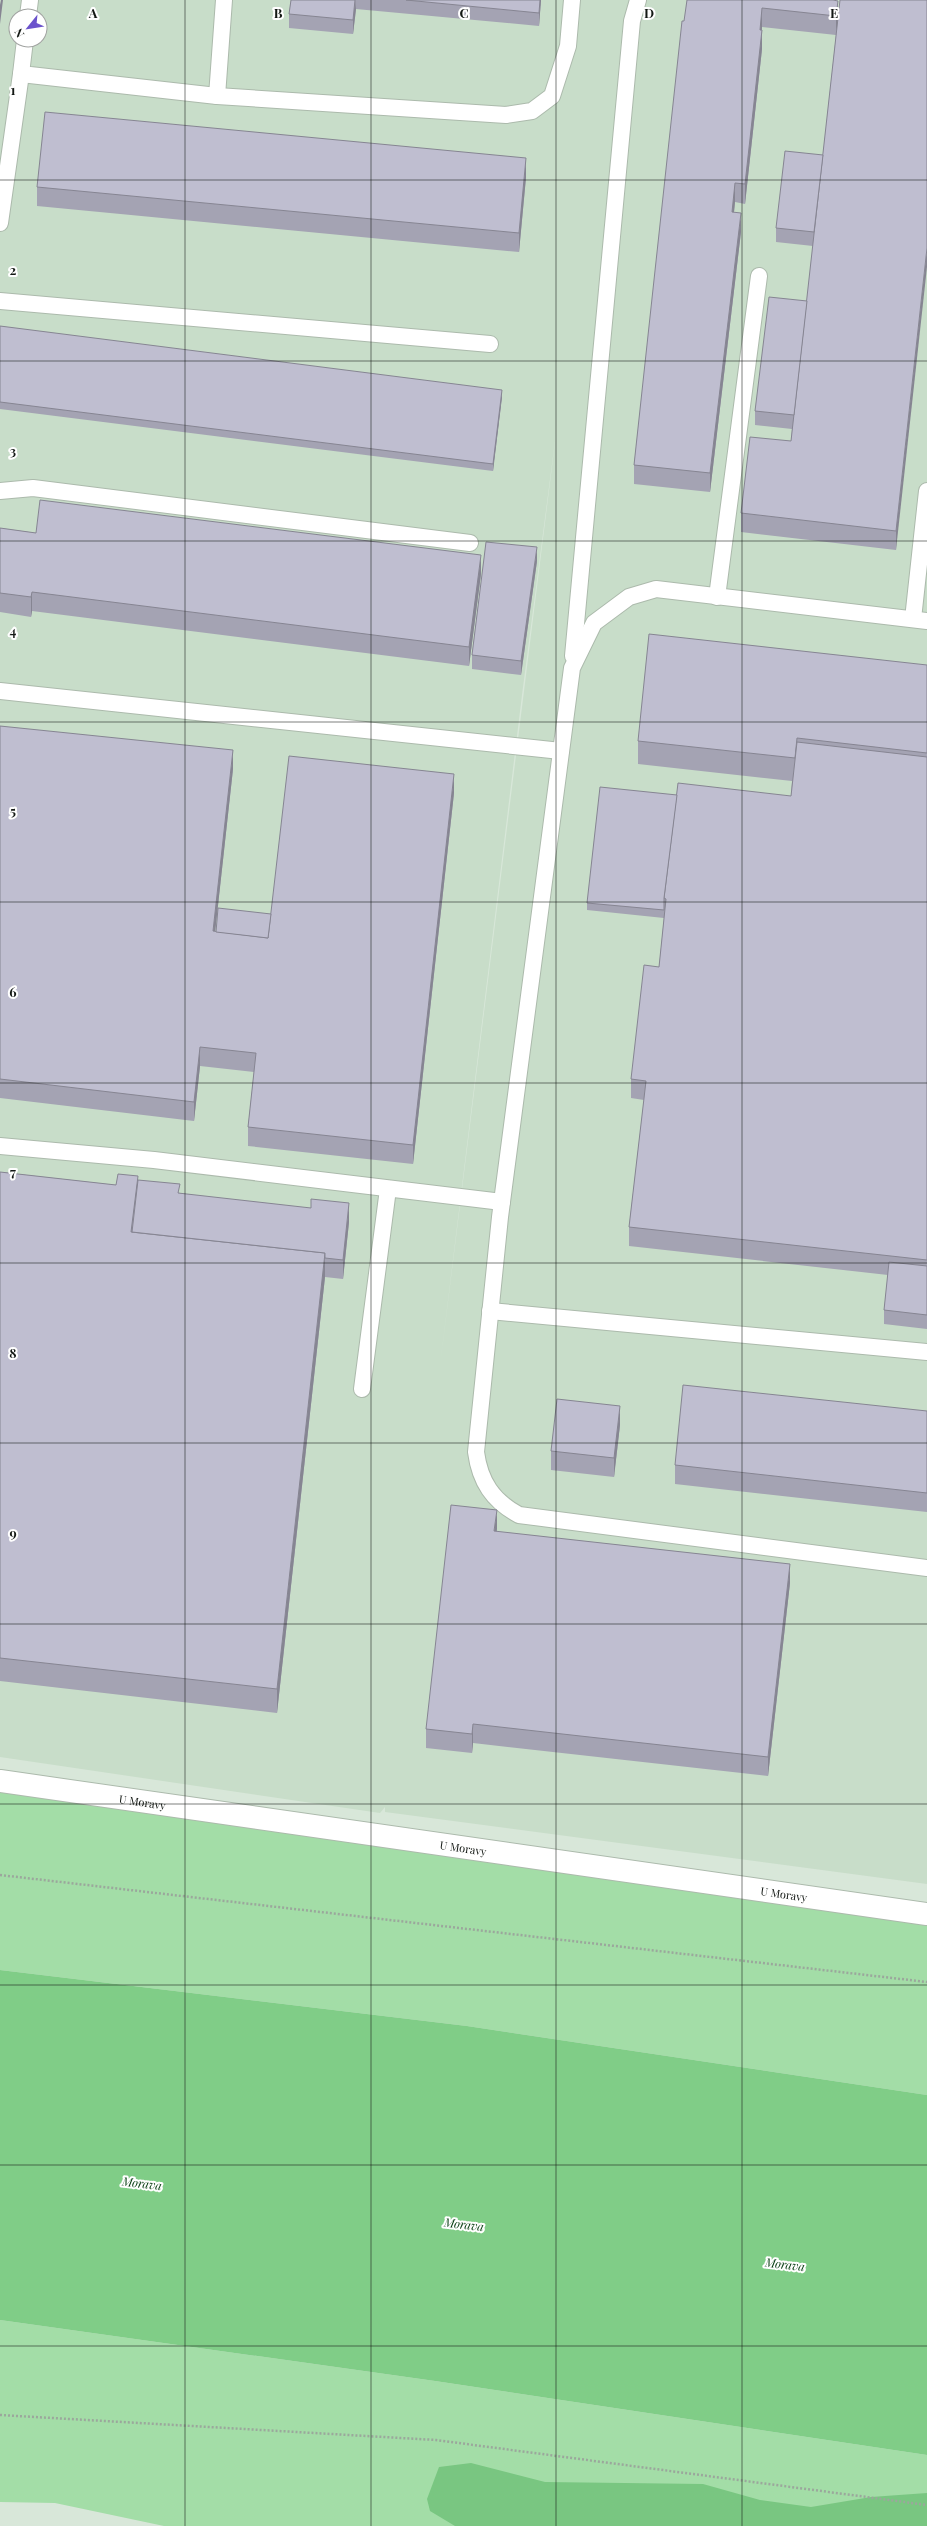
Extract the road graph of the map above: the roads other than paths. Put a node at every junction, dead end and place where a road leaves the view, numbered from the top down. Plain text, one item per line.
1 (224, 0) edge
2 (572, 0) edge
3 (638, 0) edge
4 (24, 48) edge
5 (21, 74) junction
6 (217, 96) junction
7 (0, 223) edge
8 (759, 276) dead end
9 (0, 301) edge
10 (490, 344) dead end
11 (0, 491) edge
12 (927, 491) edge
13 (470, 543) dead end
14 (717, 597) junction
15 (920, 620) edge
16 (572, 668) junction
17 (0, 691) edge
18 (561, 751) junction
19 (0, 1146) edge
20 (388, 1189) junction
21 (502, 1202) junction
22 (490, 1311) junction
23 (927, 1352) edge
24 (362, 1388) dead end
25 (927, 1568) edge
26 (0, 1781) edge
27 (927, 1914) edge

1 - 6 lane
2 - 6 lane
3 - 16 lane
4 - 5 lane
5 - 6 lane
5 - 7 lane
8 - 14 lane
9 - 10 lane
11 - 13 lane
12 - 15 lane
14 - 15 lane
14 - 16 lane
16 - 18 lane
17 - 18 lane
18 - 21 lane
19 - 20 lane
20 - 21 lane
20 - 24 lane
21 - 22 lane
22 - 23 lane
22 - 25 lane
26 - 27 street, U Moravy

